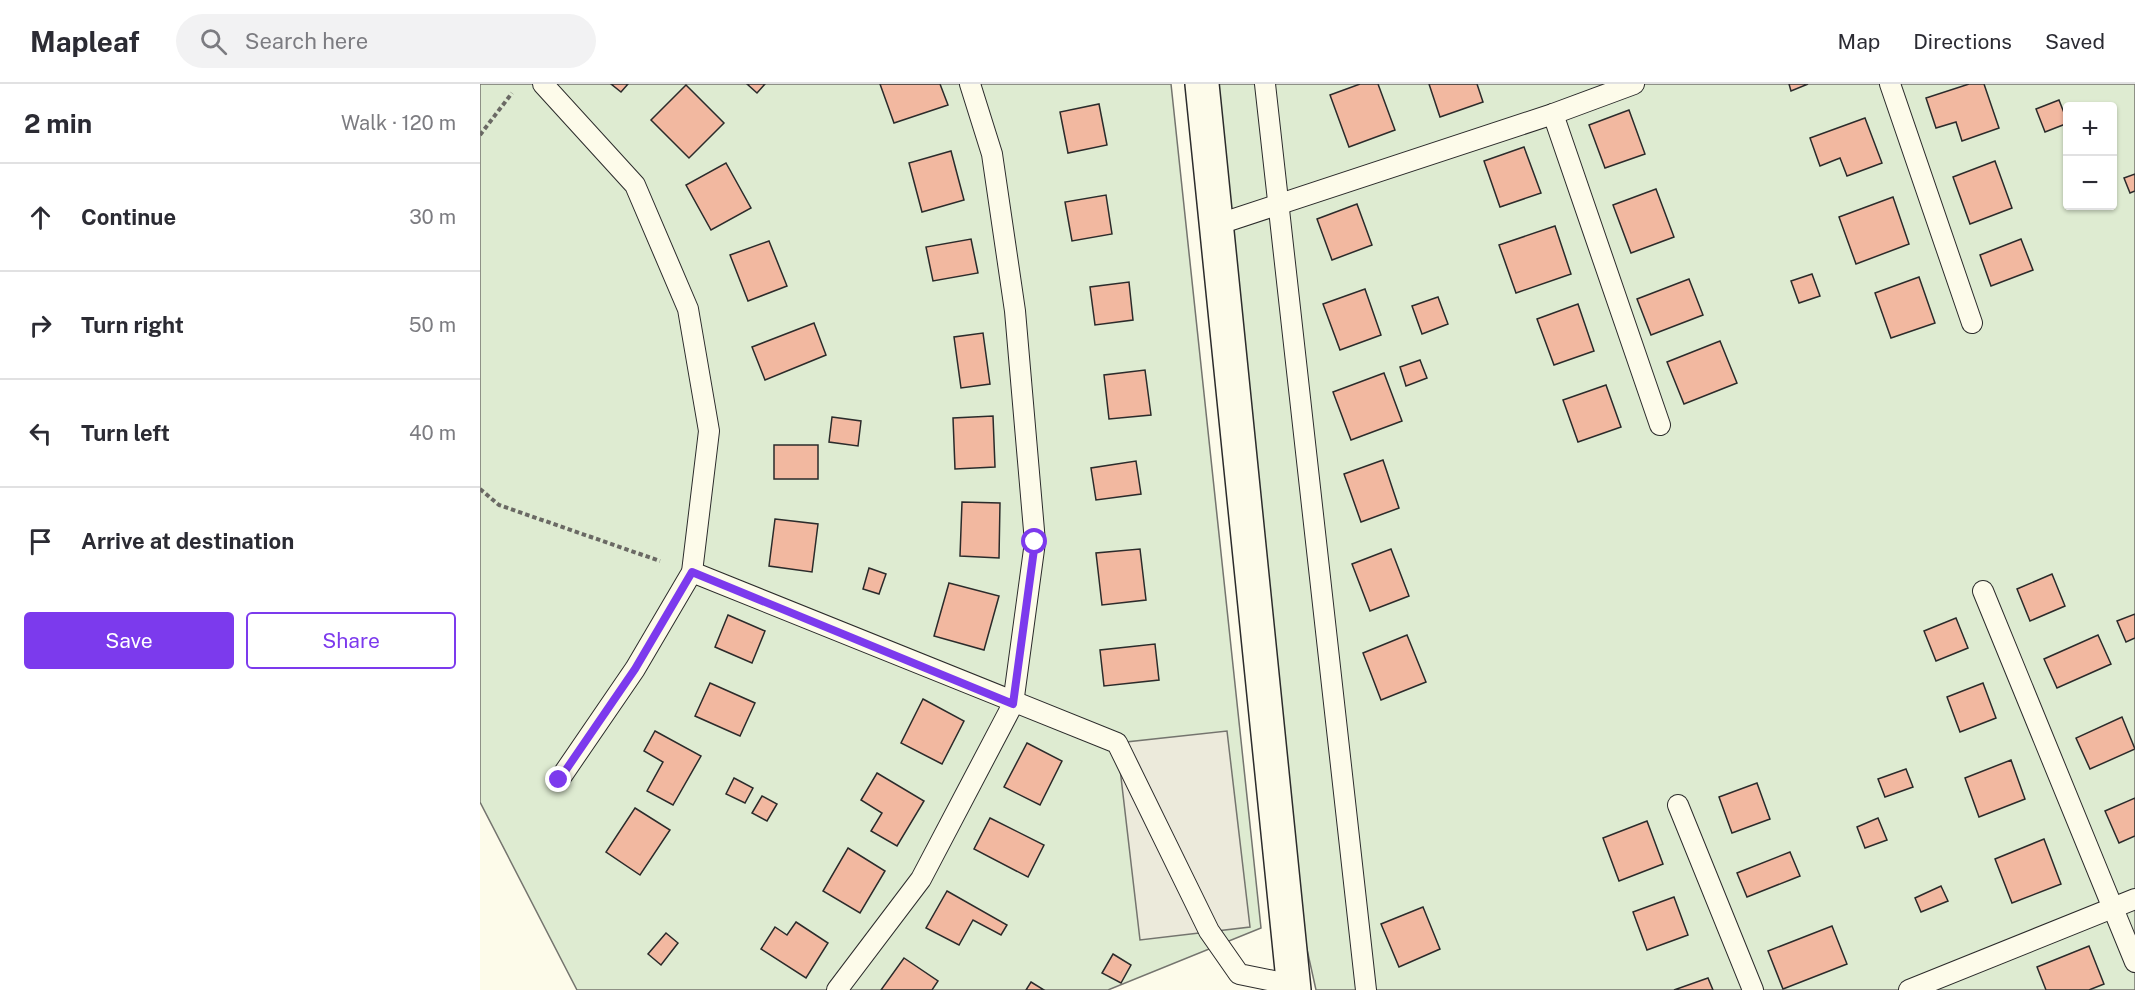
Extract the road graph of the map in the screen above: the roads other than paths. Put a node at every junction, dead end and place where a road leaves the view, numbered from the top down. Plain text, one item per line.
1 (543, 84) edge
2 (970, 84) edge
3 (1202, 84) edge
4 (1265, 84) edge
5 (1634, 84) edge
6 (1890, 84) edge
7 (1553, 114) junction
8 (1279, 205) junction
9 (1216, 225) junction
10 (1972, 323) dead end
11 (1660, 425) dead end
12 (692, 572) junction
13 (1983, 591) dead end
14 (1013, 704) junction
15 (559, 780) dead end
16 (1678, 805) dead end
17 (2135, 899) edge
18 (2113, 908) junction
19 (2135, 962) edge
20 (1294, 987) edge
21 (837, 990) edge
22 (1366, 990) edge
23 (1753, 990) edge
24 (1908, 990) edge

1 - 12 lane
2 - 14 lane
3 - 9 street
4 - 8 lane
5 - 7 lane
6 - 10 lane
7 - 8 lane
7 - 11 lane
8 - 9 lane
8 - 22 lane
9 - 20 street
12 - 14 lane
12 - 15 lane
13 - 18 lane
14 - 20 lane
14 - 21 lane
16 - 23 lane
17 - 18 lane
18 - 19 lane
18 - 24 lane

